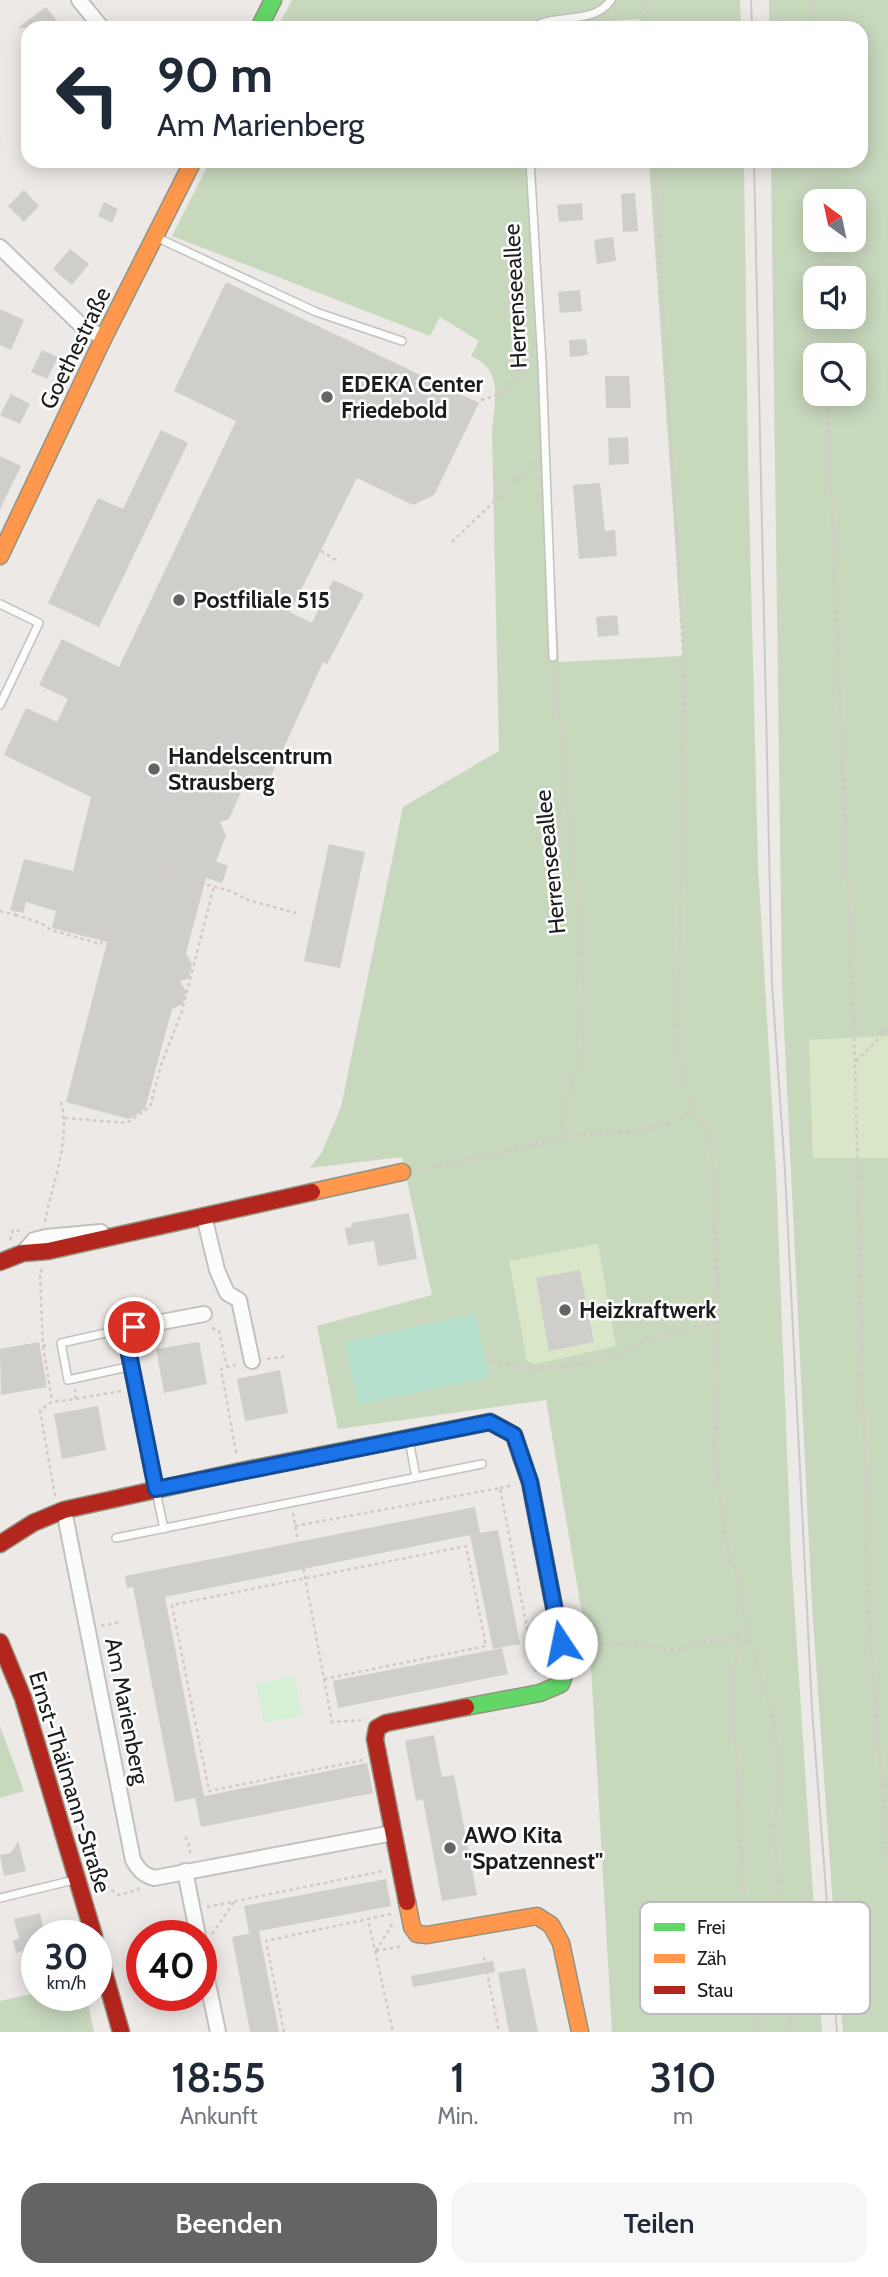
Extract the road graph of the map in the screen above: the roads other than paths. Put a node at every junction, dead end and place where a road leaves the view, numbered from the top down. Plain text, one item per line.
1 (79, 0) edge
2 (273, 0) edge
3 (611, 0) edge
4 (96, 21) edge
5 (262, 21) edge
6 (548, 21) edge
7 (190, 168) edge
8 (530, 168) edge
9 (156, 237) junction
10 (0, 247) edge
11 (104, 337) junction
12 (402, 341) dead end
13 (0, 556) edge
14 (0, 604) edge
15 (553, 657) road end
16 (0, 705) edge
17 (402, 1172) road end
18 (204, 1216) junction
19 (0, 1262) edge
20 (205, 1321) road end
21 (124, 1329) junction
22 (251, 1362) road end
23 (132, 1365) junction
24 (408, 1437) junction
25 (482, 1464) dead end
26 (416, 1477) junction
27 (156, 1489) junction
28 (60, 1507) junction
29 (164, 1529) junction
30 (116, 1538) dead end
31 (0, 1544) edge
32 (0, 1642) edge
33 (393, 1833) junction
34 (189, 1870) junction
35 (77, 1874) junction
36 (0, 1898) edge
37 (90, 1920) edge
38 (196, 1920) edge
39 (112, 2000) edge
40 (214, 2011) edge
41 (121, 2032) edge
42 (218, 2032) edge
43 (580, 2032) edge

1 - 4 street
2 - 5 street
3 - 6 lane
7 - 9 street, Goethestraße
8 - 15 lane, Herrenseeallee
9 - 11 street, Goethestraße
9 - 12 lane
10 - 11 street
11 - 13 street, Goethestraße
14 - 16 lane
17 - 18 street
18 - 19 street
18 - 22 street
20 - 21 street
21 - 23 street
21 - 23 lane
23 - 27 street
24 - 26 lane
24 - 27 street
24 - 33 street
25 - 26 lane
26 - 29 lane
27 - 28 street
27 - 29 lane
28 - 31 street
28 - 34 street, Am Marienberg
29 - 30 lane
32 - 35 street, Ernst-Thälmann-Straße
33 - 34 street
33 - 43 street
34 - 38 street
35 - 36 lane
35 - 37 street, Ernst-Thälmann-Straße
39 - 41 street
40 - 42 street

